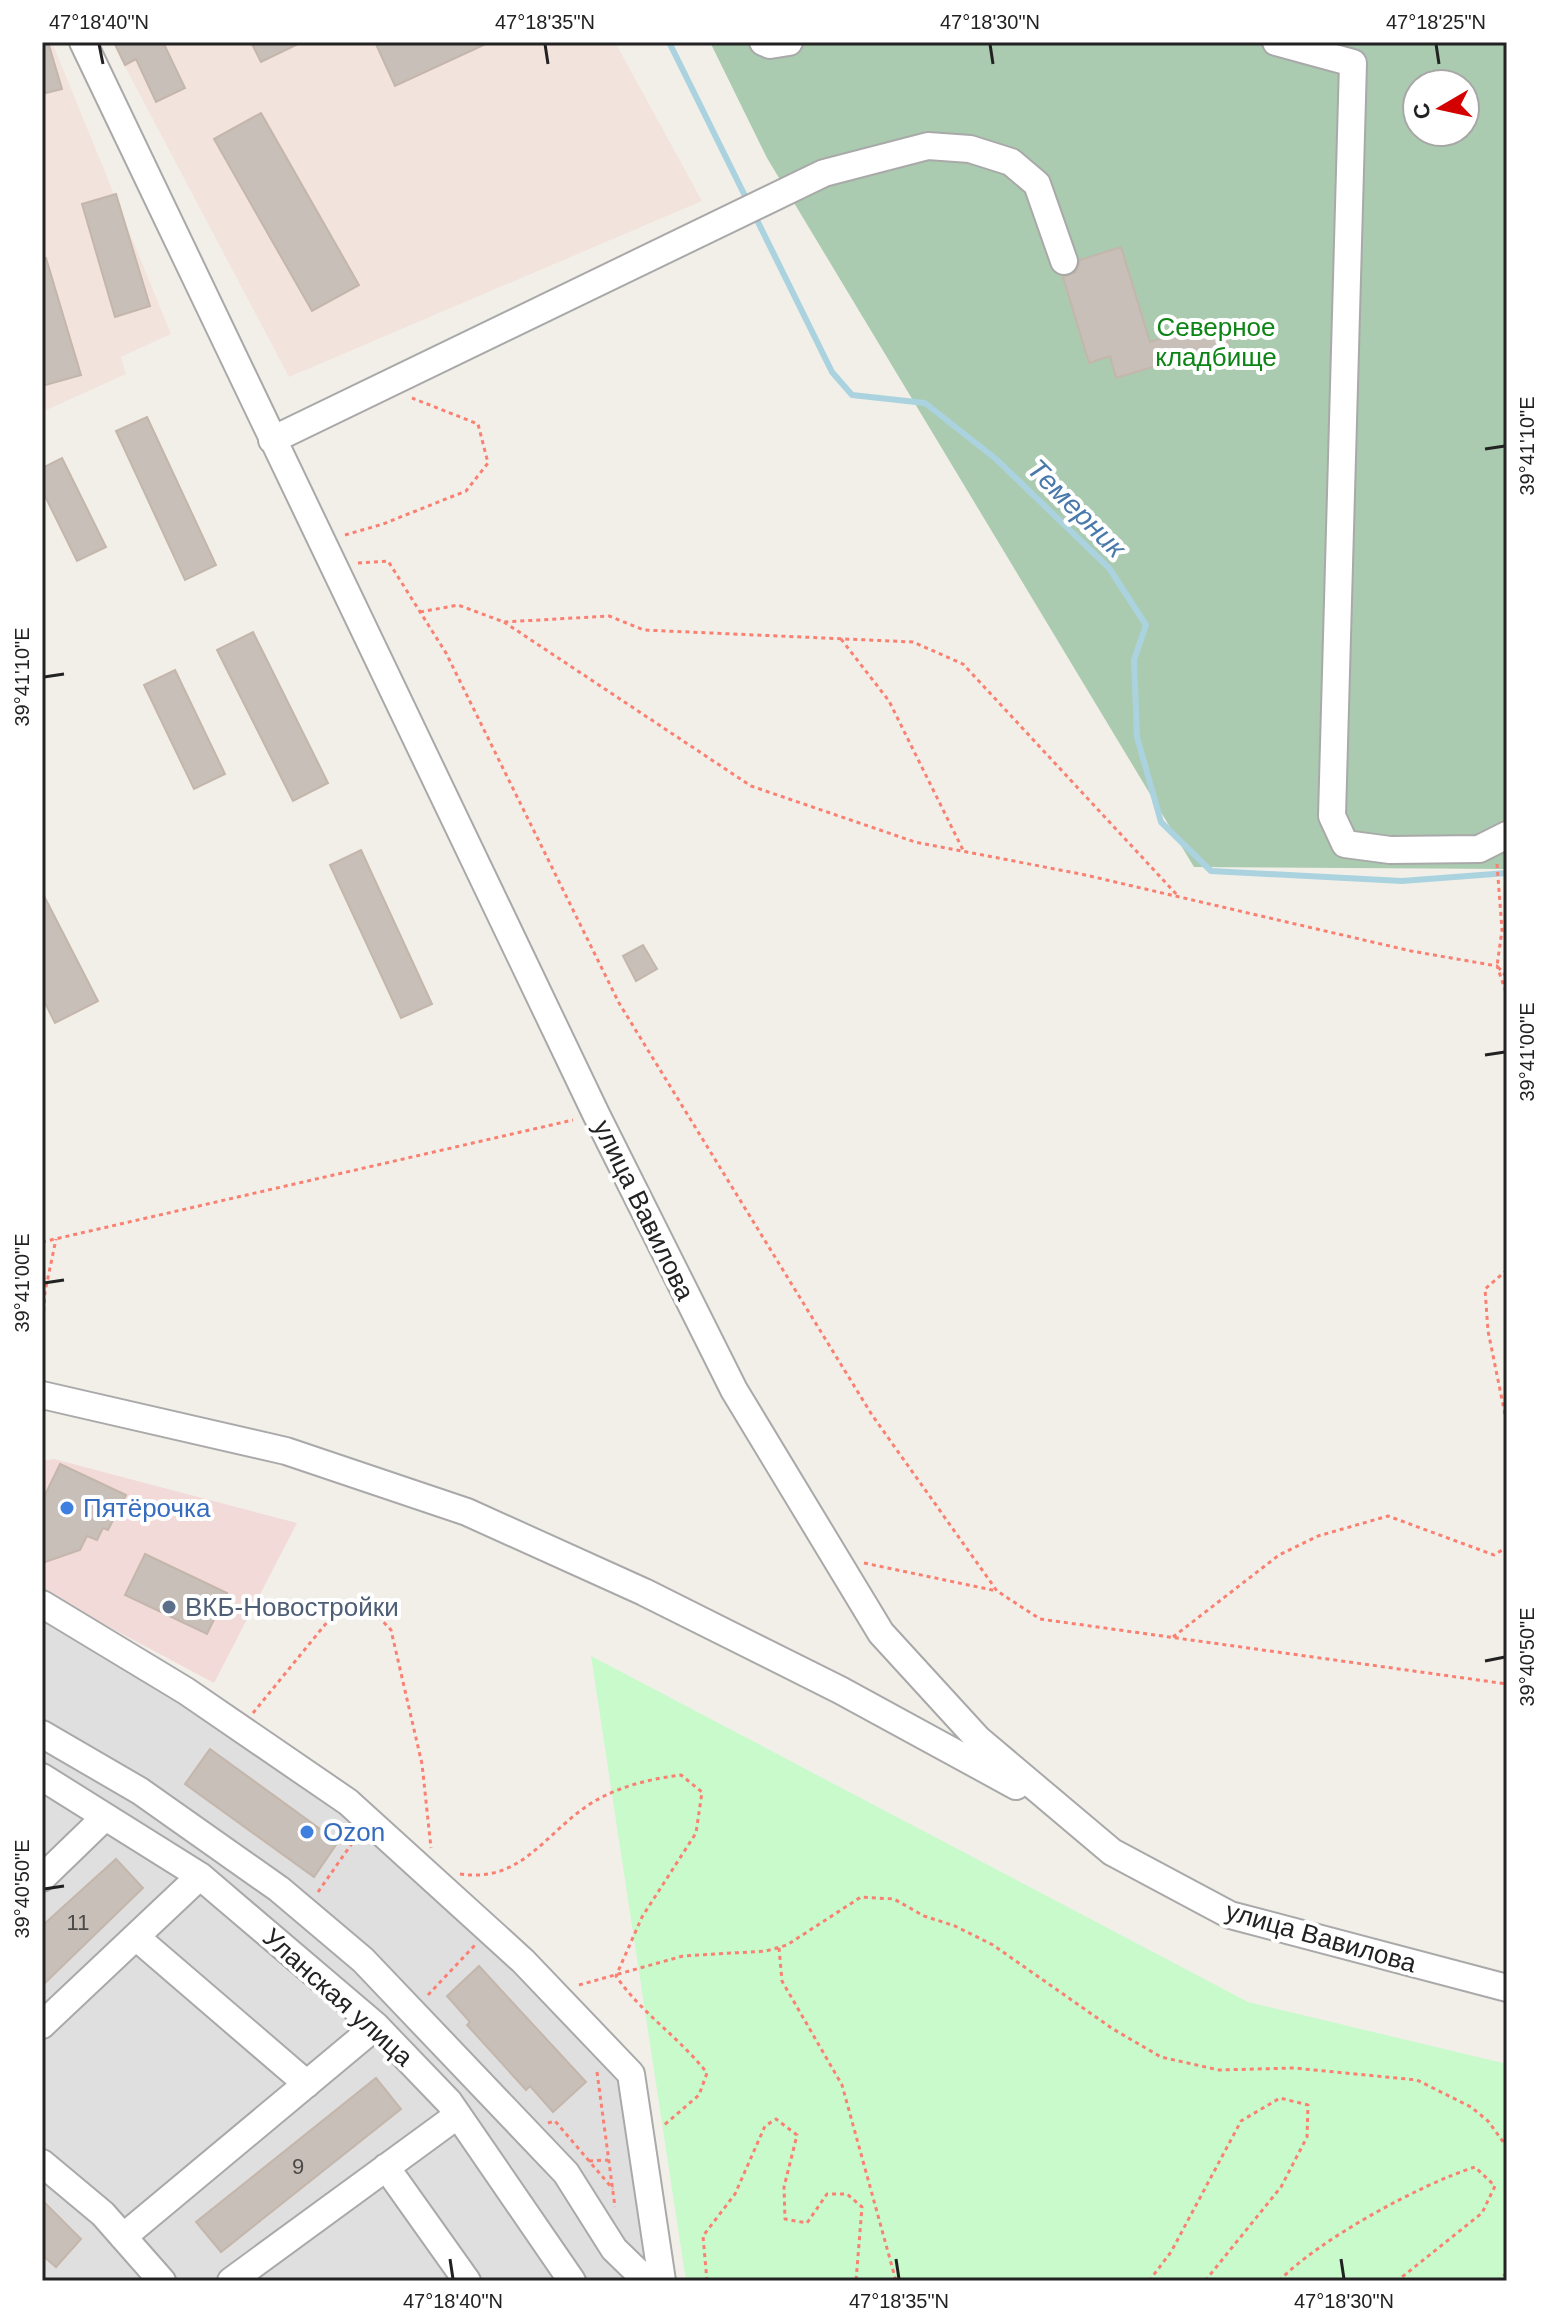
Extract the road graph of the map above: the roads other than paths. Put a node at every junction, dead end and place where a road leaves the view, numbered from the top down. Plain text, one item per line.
1 (83, 42) edge
2 (763, 42) edge
3 (789, 42) edge
4 (1276, 42) edge
5 (1312, 46) edge
6 (1064, 261) dead end
7 (272, 440) junction
8 (1501, 838) edge
9 (42, 1395) edge
10 (42, 1604) edge
11 (42, 1734) edge
12 (42, 1777) edge
13 (1065, 1813) junction
14 (105, 1817) junction
15 (200, 1876) junction
16 (42, 1878) edge
17 (136, 1937) junction
18 (1507, 1988) edge
19 (42, 2025) edge
20 (376, 2026) junction
21 (307, 2084) junction
22 (458, 2115) junction
23 (42, 2163) edge
24 (386, 2167) junction
25 (123, 2237) junction
26 (162, 2281) edge
27 (231, 2281) edge
28 (467, 2281) edge
29 (572, 2281) edge
30 (647, 2281) edge
31 (662, 2281) edge

1 - 7 street, улица Вавилова
2 - 3 street
4 - 5 street
5 - 8 street
6 - 7 street
7 - 13 street, улица Вавилова
9 - 13 street, улица Вавилова
10 - 31 street
11 - 30 street
12 - 14 street, Уланская улица
13 - 18 street, улица Вавилова
14 - 15 street, Уланская улица
14 - 16 street
15 - 17 street
15 - 20 street, Уланская улица
17 - 19 street
17 - 21 street
20 - 21 street
20 - 22 street, Уланская улица
21 - 25 street
22 - 24 street
22 - 29 street, Уланская улица
23 - 25 street
24 - 27 street
24 - 28 street
25 - 26 street

